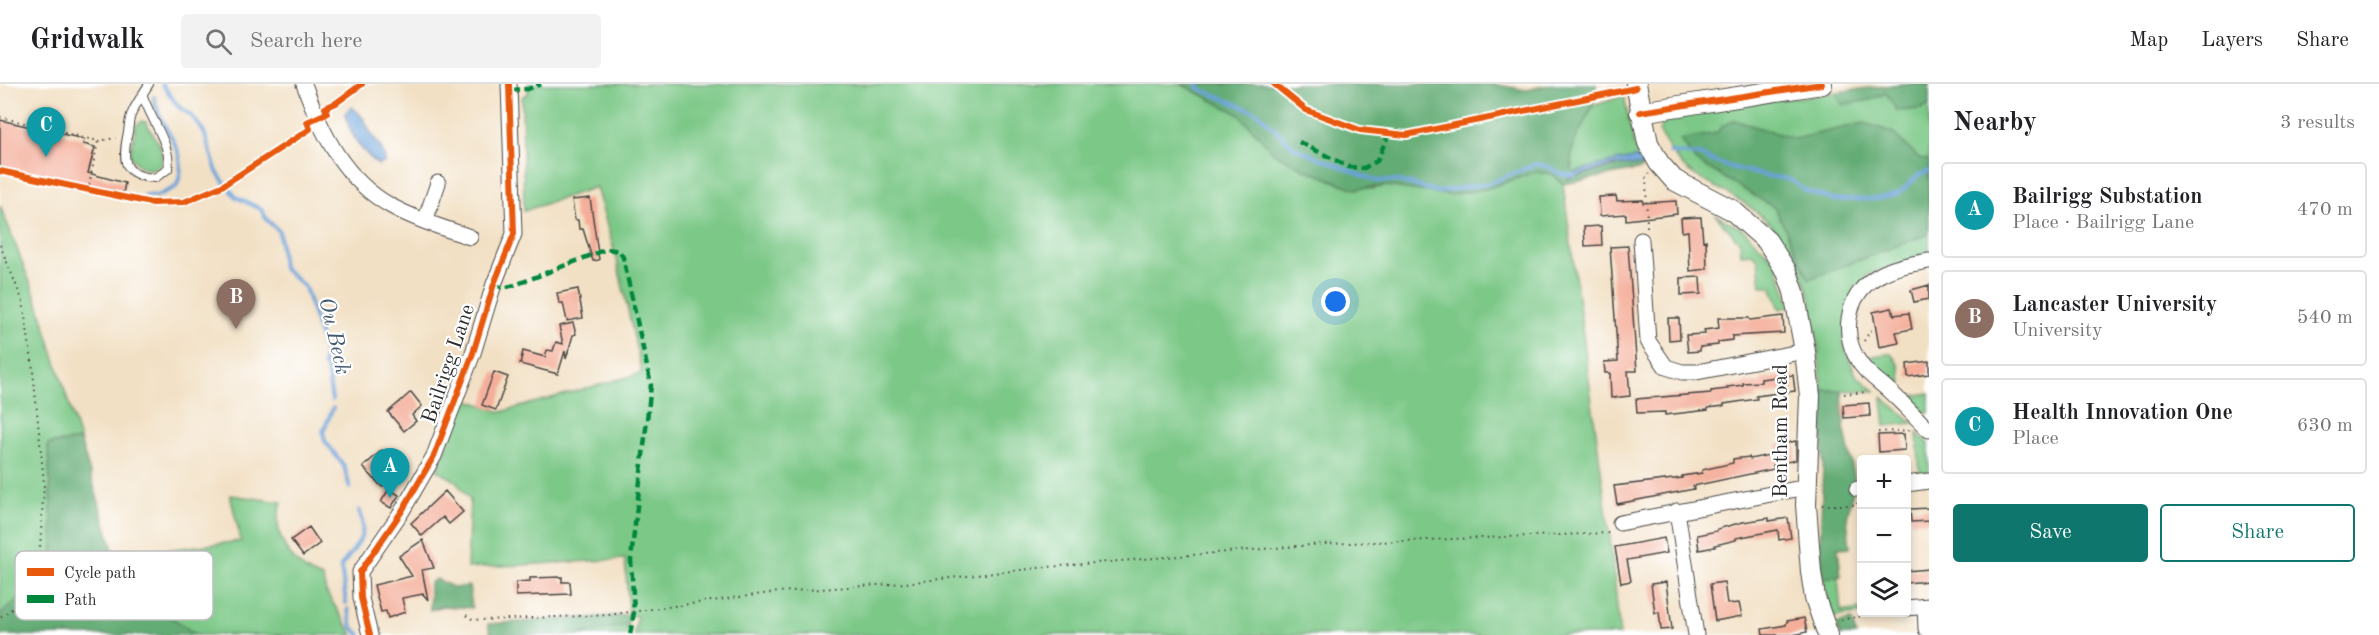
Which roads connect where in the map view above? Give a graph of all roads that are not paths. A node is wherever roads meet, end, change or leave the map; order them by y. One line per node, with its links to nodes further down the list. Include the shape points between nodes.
1 (149, 84): 6 (lane)
2 (304, 84): 9 (street, via 328,142 347,169 390,206)
3 (510, 84): 24 (street, Bailrigg Lane, via 514,234 434,456 360,572)
4 (1635, 84): 7 (street, Bentham Road)
5 (1822, 84): 7 (street)
6 (143, 96): 6 (lane, via 170,160 168,169 155,178 134,174 124,160 132,113)
7 (1640, 112): 13 (street, Bentham Road, via 1648,143 1674,180 1732,210 1767,241 1787,272 1794,292)
8 (438, 183): 9 (street)
9 (426, 221): 10 (street)
10 (470, 237)
11 (1641, 240): 13 (street, via 1651,270 1648,341 1666,367 1697,372)
12 (1929, 261): 14 (street, via 1894,269 1866,284 1849,313 1848,334 1862,366)
13 (1805, 351): 17 (street, Bentham Road, via 1809,396)
14 (1926, 427)
15 (1929, 481): 16 (street)
16 (1911, 483)
17 (1806, 496): 18 (street); 22 (street, Bentham Road, via 1815,598)
18 (1677, 511): 19 (street); 25 (street)
19 (1620, 523)
20 (1927, 606): 21 (street); 23 (street)
21 (1911, 608)
22 (1831, 628)
23 (1926, 629)
24 (369, 635)
25 (1696, 635)

